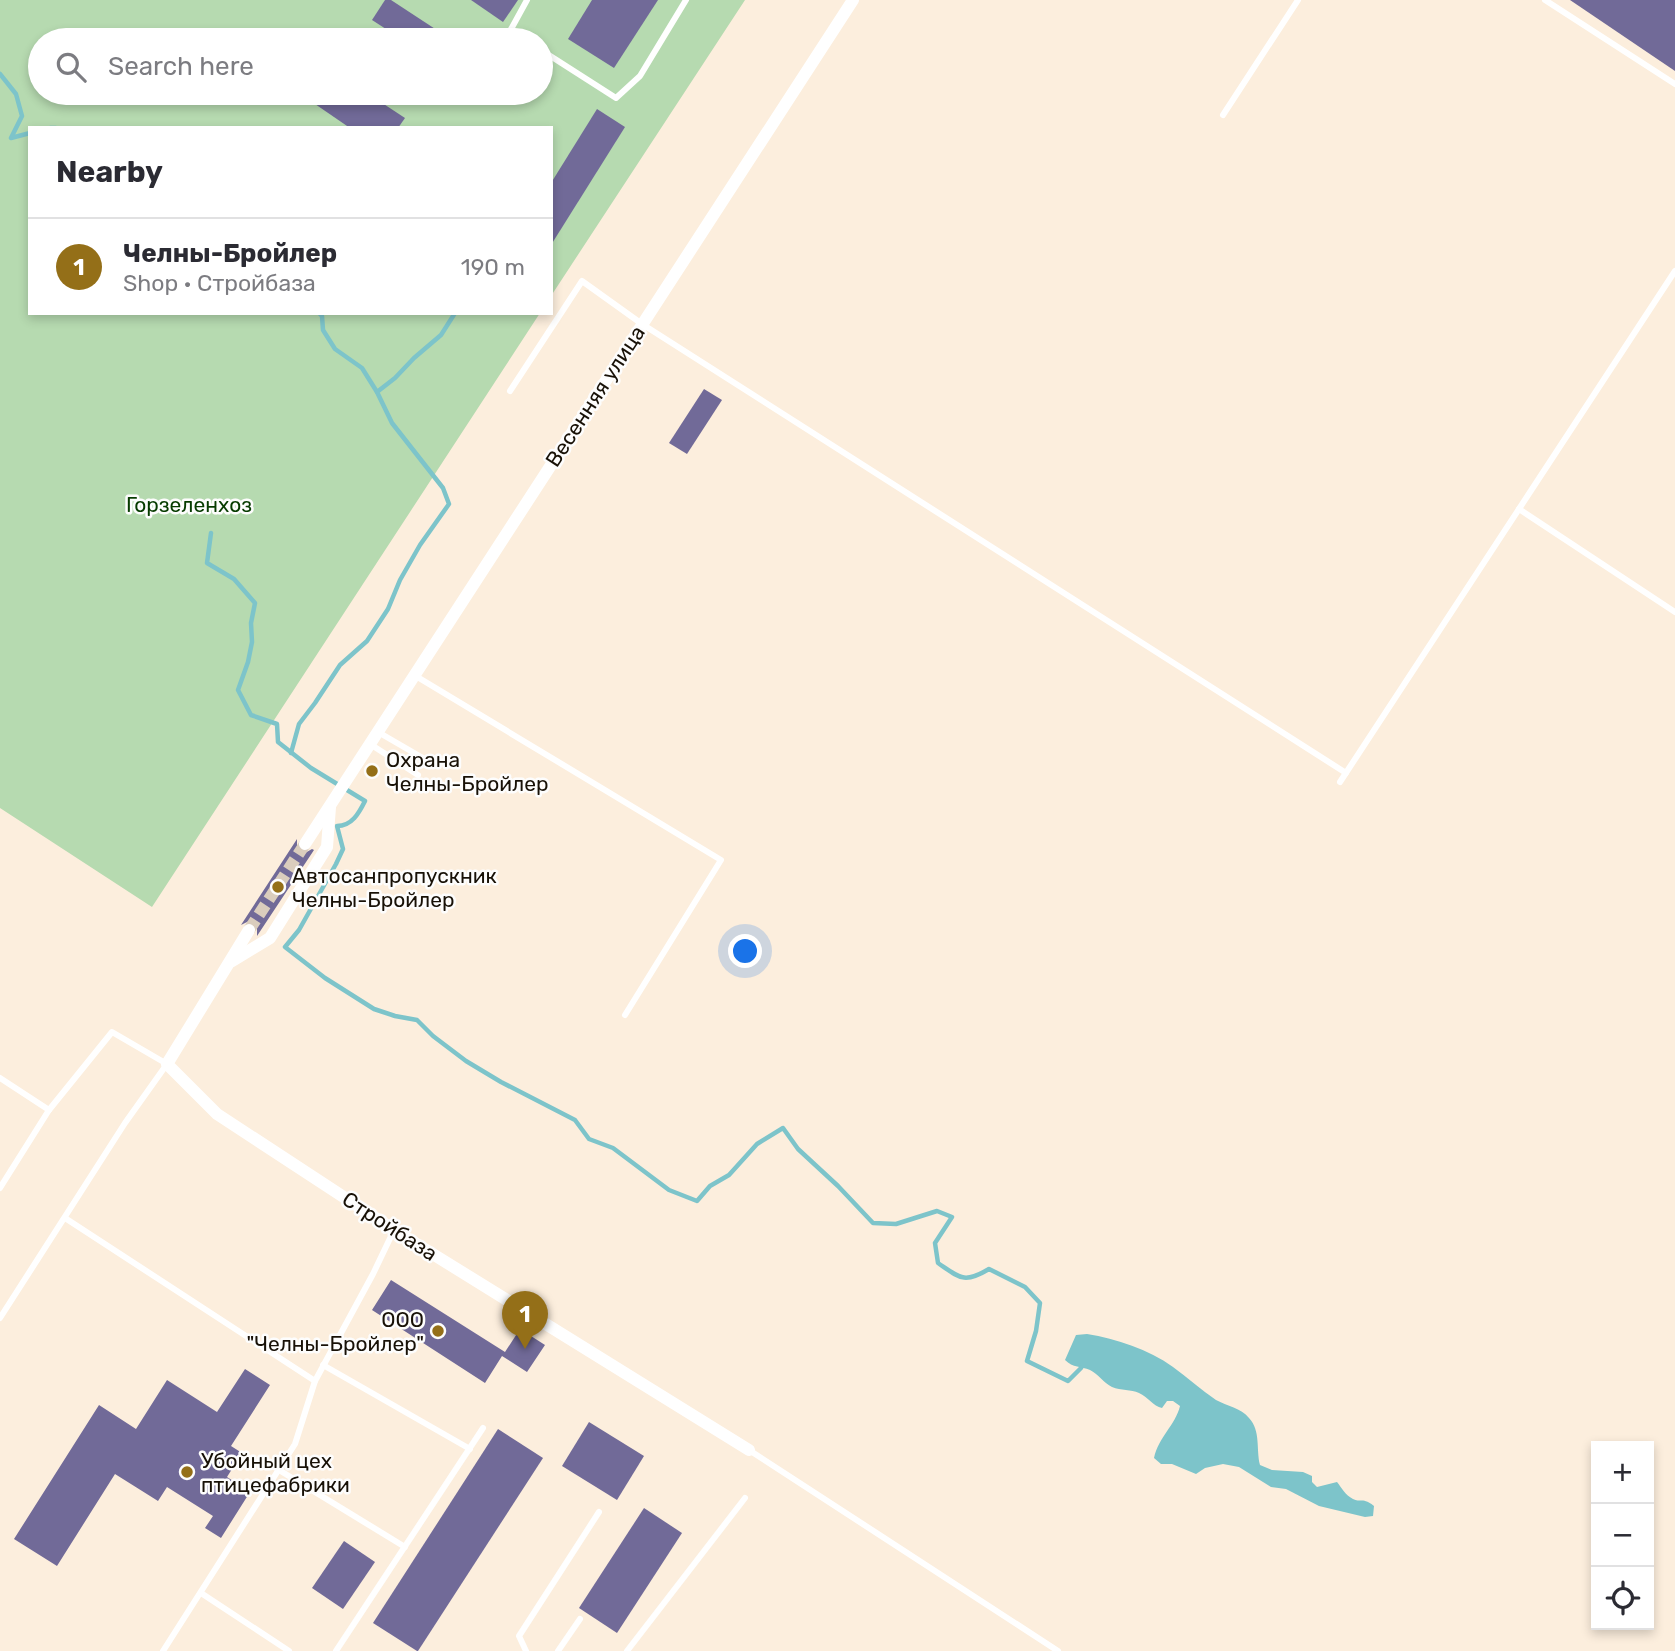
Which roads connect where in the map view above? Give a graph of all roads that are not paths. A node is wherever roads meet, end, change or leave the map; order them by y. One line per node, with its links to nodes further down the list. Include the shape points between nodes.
1 (527, 0): 6 (lane)
2 (686, 0): 7 (lane, via 640,76 616,98)
3 (853, 0): 11 (street, Весенняя улица)
4 (1298, 0): 9 (lane)
5 (1545, 0): 8 (lane)
6 (512, 28)
7 (553, 59)
8 (1675, 84)
9 (1223, 115)
10 (1675, 271): 13 (lane)
11 (642, 324): 12 (lane, via 582,281); 15 (street, Весенняя улица); 19 (lane)
12 (510, 391)
13 (1519, 509): 14 (lane); 19 (lane)
14 (1675, 612)
15 (414, 675): 16 (street, Весенняя улица); 26 (lane, via 721,860)
16 (378, 731): 17 (street, Весенняя улица); 18 (lane)
17 (370, 744): 20 (lane); 22 (street, Весенняя улица)
18 (428, 761)
19 (1346, 773): 21 (lane)
20 (418, 775)
21 (1340, 782)
22 (330, 805): 23 (street, Весенняя улица); 25 (street, via 327,848 270,938)
23 (305, 844)
24 (246, 934): 25 (street)
25 (229, 963): 27 (street)
26 (625, 1015)
27 (167, 1064): 29 (lane, via 112,1032); 31 (lane); 32 (street, Стройбаза, via 218,1114)
28 (0, 1078): 29 (lane)
29 (49, 1110): 30 (lane)
30 (0, 1188)
31 (65, 1218): 33 (lane); 35 (lane)
32 (394, 1230): 34 (lane); 38 (street, Стройбаза)
33 (0, 1318)
34 (323, 1366): 35 (lane); 37 (lane)
35 (314, 1381): 39 (lane, via 295,1444)
36 (483, 1428): 37 (lane)
37 (470, 1449): 42 (lane)
38 (749, 1450): 51 (lane)
39 (279, 1470): 42 (lane); 43 (lane)
40 (746, 1498): 50 (lane)
41 (599, 1512): 48 (lane, via 519,1636)
42 (405, 1547): 47 (lane)
43 (201, 1592): 45 (lane); 46 (lane)
44 (580, 1619): 49 (lane)
45 (163, 1651)
46 (289, 1651)
47 (336, 1651)
48 (526, 1651)
49 (558, 1651)
50 (627, 1651)
51 (1058, 1651)

